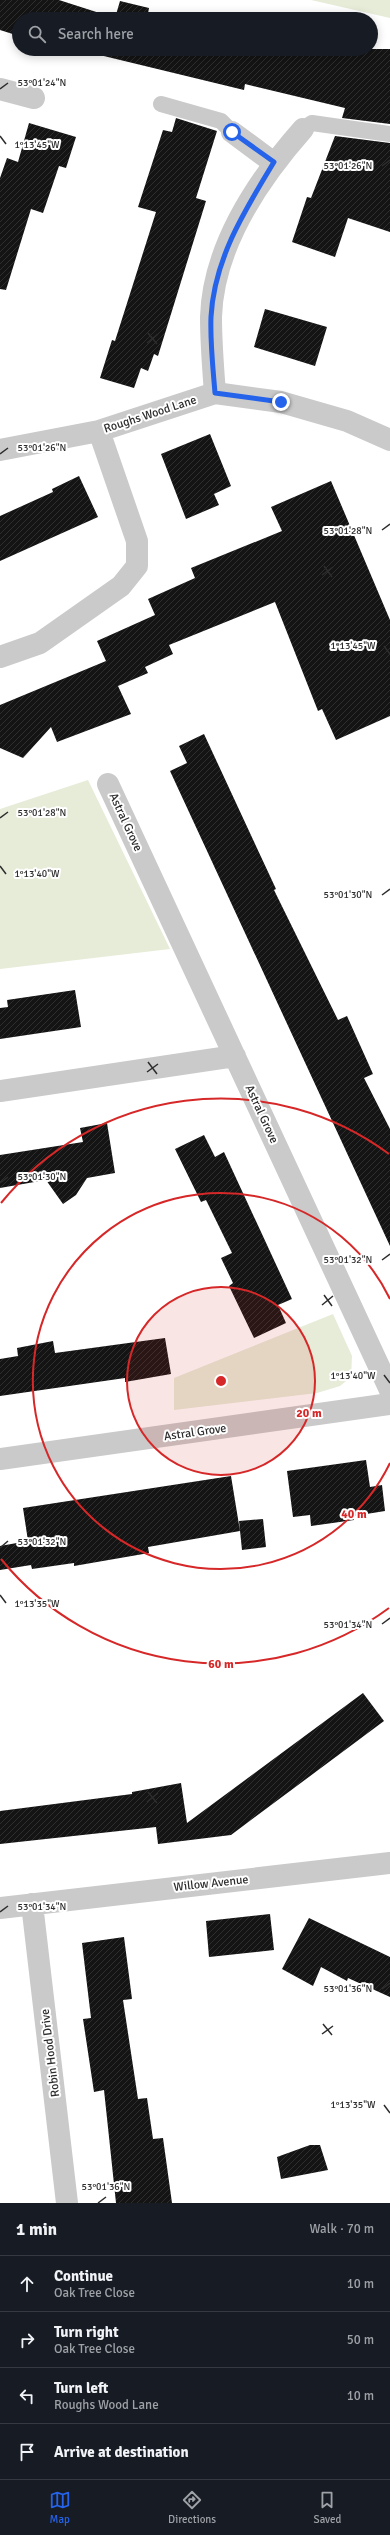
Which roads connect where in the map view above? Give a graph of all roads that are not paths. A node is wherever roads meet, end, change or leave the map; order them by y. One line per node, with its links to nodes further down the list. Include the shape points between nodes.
1 (0, 89): 2 (street)
2 (34, 98)
3 (161, 104): 5 (lane, via 222,121)
4 (304, 129): 6 (lane, via 312,123); 7 (street)
5 (232, 132): 7 (street)
6 (390, 134)
7 (274, 162): 8 (street, via 230,240 217,277 211,316)
8 (215, 393): 9 (street, Roughs Wood Lane); 10 (street, Roughs Wood Lane, via 281,402 347,421)
9 (99, 431): 11 (street, Roughs Wood Lane); 12 (street, via 137,541 137,566 121,586 40,643)
10 (390, 440)
11 (0, 450)
12 (0, 657)
13 (108, 784): 14 (street, Astral Grove)
14 (235, 1056): 15 (street); 16 (street, Astral Grove)
15 (0, 1091)
16 (390, 1390)
17 (390, 1404): 18 (street, Astral Grove)
18 (0, 1459)
19 (390, 1863): 20 (street, Willow Avenue)
20 (32, 1904): 21 (street, Willow Avenue); 22 (street, Robin Hood Drive)
21 (0, 1908)
22 (67, 2203)

